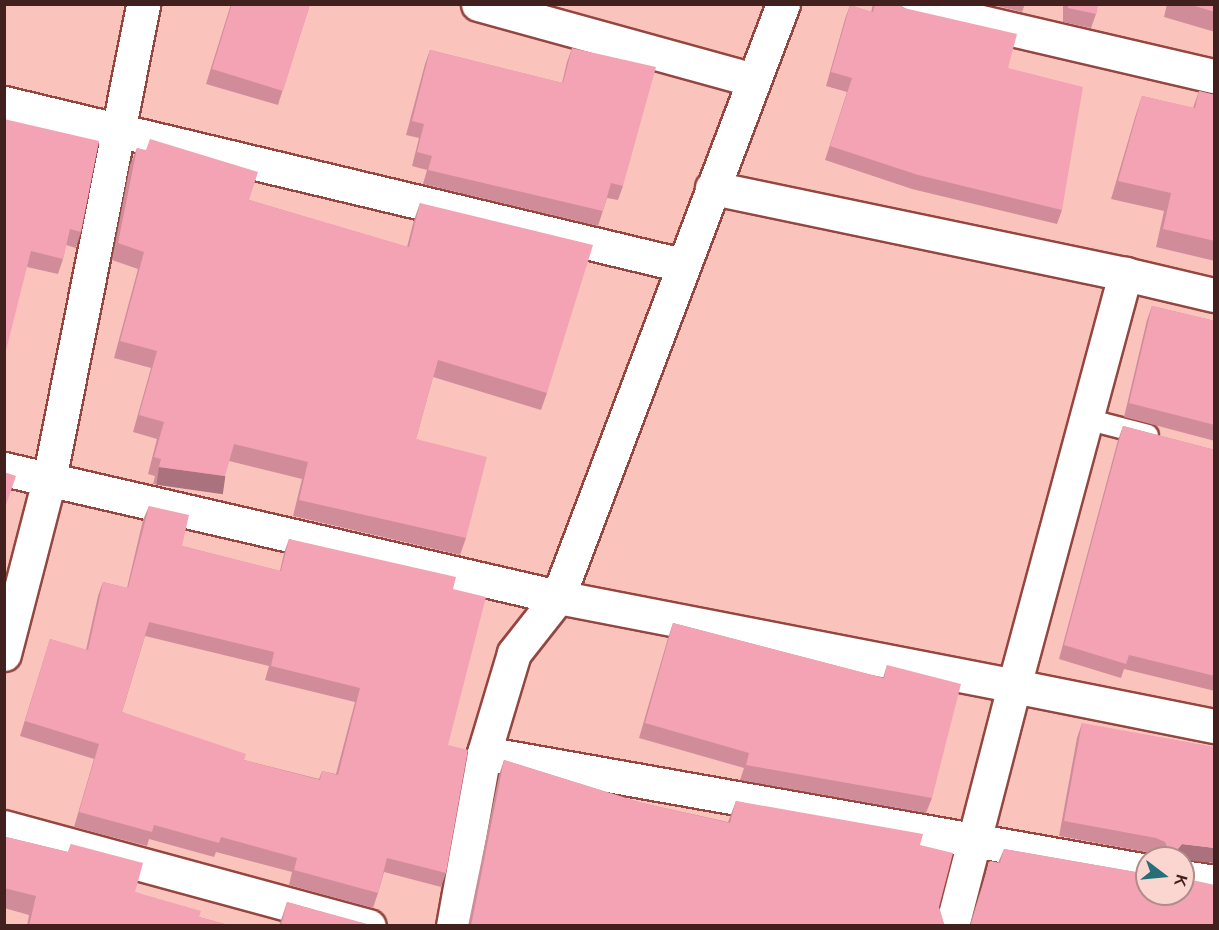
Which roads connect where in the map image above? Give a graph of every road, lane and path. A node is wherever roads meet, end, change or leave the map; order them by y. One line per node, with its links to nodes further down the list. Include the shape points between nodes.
1 (142, 4): 9 (street)
2 (478, 4): 5 (street)
3 (783, 4): 7 (street)
4 (904, 4): 6 (street)
5 (533, 11): 7 (street)
6 (1215, 76)
7 (753, 80): 10 (street)
8 (4, 104): 9 (street)
9 (116, 129): 11 (street); 17 (street)
10 (712, 188): 11 (street); 12 (street)
11 (682, 265): 18 (street)
12 (1125, 274): 13 (street); 14 (street)
13 (1215, 295)
14 (1086, 419): 15 (lane); 20 (street)
15 (1172, 442)
16 (4, 469): 17 (street)
17 (49, 480): 18 (street); 19 (street)
18 (558, 597): 20 (street); 22 (street, via 514,652)
19 (4, 654)
20 (1014, 686): 21 (street); 24 (street)
21 (1215, 726)
22 (484, 753): 24 (street); 29 (street)
23 (4, 827): 28 (street)
24 (969, 843): 25 (street); 30 (street)
25 (1135, 869)
26 (1195, 879): 27 (street)
27 (1215, 882)
28 (369, 926)
29 (453, 926)
30 (951, 926)

